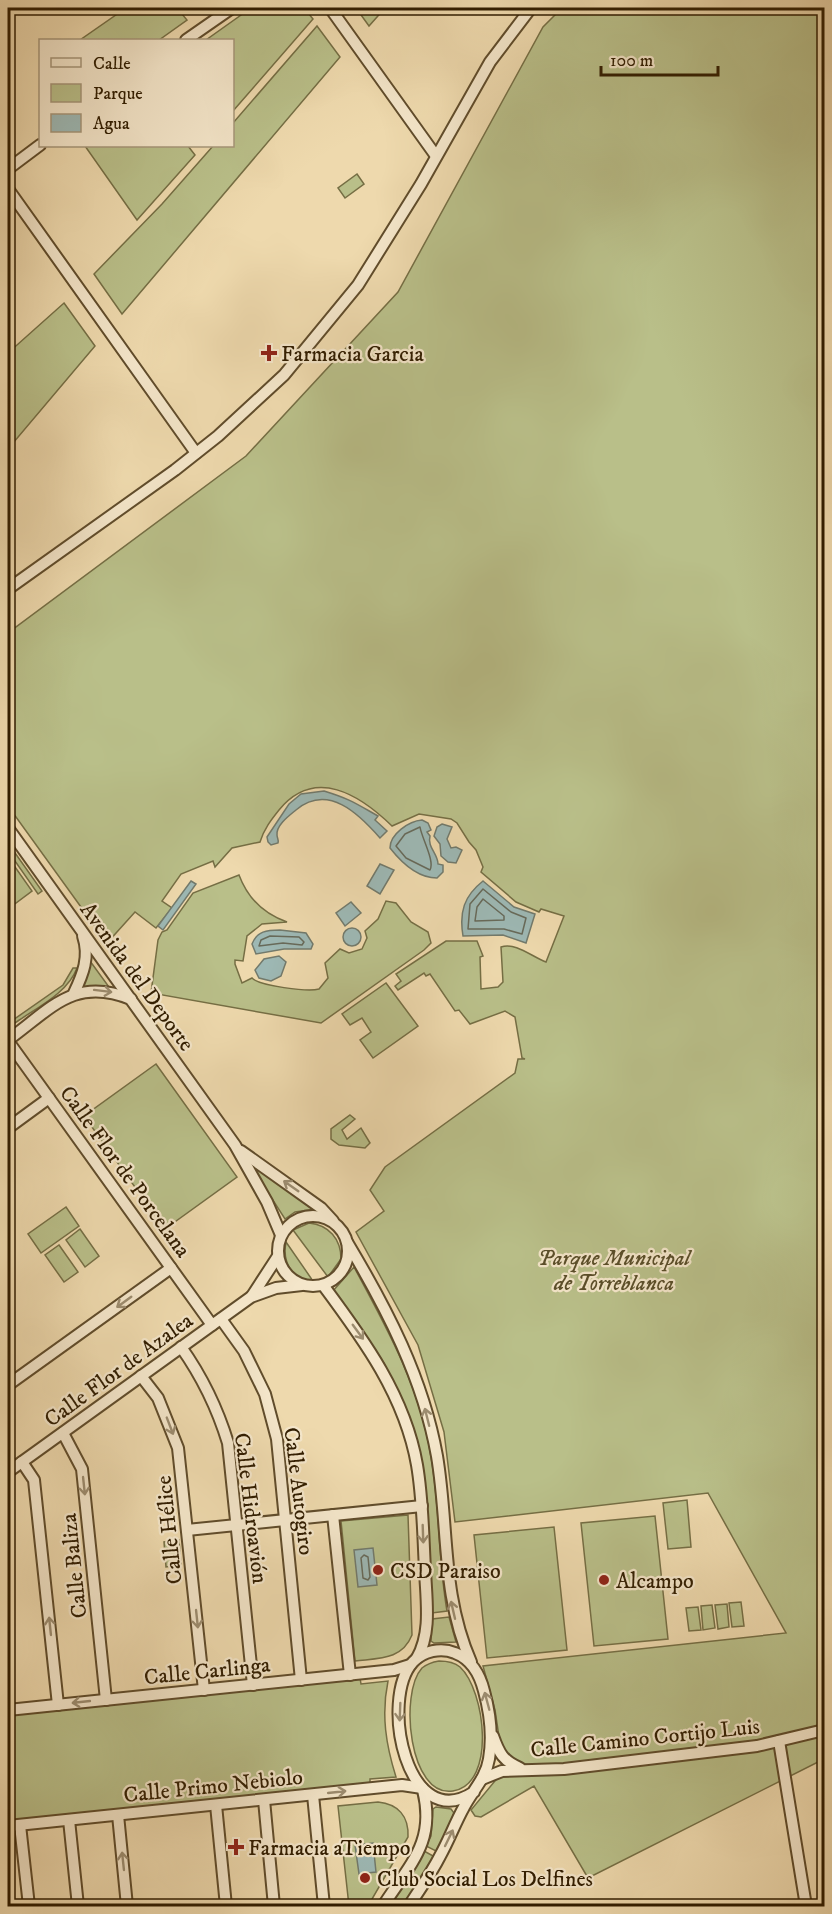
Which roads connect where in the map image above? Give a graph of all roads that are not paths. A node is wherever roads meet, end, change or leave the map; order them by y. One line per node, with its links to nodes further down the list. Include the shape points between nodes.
1 (232, 8): 4 (street)
2 (330, 8): 6 (street)
3 (531, 8): 6 (street, via 490,62)
4 (187, 39)
5 (39, 146): 7 (street)
6 (436, 156): 9 (street, via 358,285 284,375)
7 (8, 169)
8 (8, 189): 9 (street)
9 (196, 453): 10 (street)
10 (8, 589)
11 (8, 828): 12 (street, Avenida del Deporte)
12 (81, 930): 13 (street, via 87,948 84,973); 14 (street, Avenida del Deporte)
13 (74, 993): 14 (street, one-way to 14, via 110,991); 15 (street)
14 (132, 1000): 18 (street, Avenida del Deporte)
15 (8, 1040): 16 (street, Calle Flor de Porcelana)
16 (49, 1098): 17 (street); 23 (street, Calle Flor de Porcelana)
17 (8, 1128)
18 (237, 1147): 19 (street, Avenida del Deporte, one-way to 18, via 321,1208); 20 (street, Avenida del Deporte)
19 (335, 1224): 20 (street, via 324,1218 306,1217 290,1224); 21 (street)
20 (281, 1235): 22 (street)
21 (347, 1242): 25 (street, via 346,1263 333,1281); 40 (street, one-way to 21, via 461,1641 448,1585 443,1503 424,1403 404,1346)
22 (278, 1256): 24 (street, via 285,1274); 26 (street)
23 (171, 1268): 27 (street, Calle Flor de Porcelana); 30 (street, one-way to 30)
24 (302, 1285): 25 (street); 26 (street, via 276,1288)
25 (323, 1285): 34 (street, one-way to 34, via 361,1336 396,1397 417,1464)
26 (251, 1297): 27 (street, Calle Flor de Azalea)
27 (216, 1322): 28 (street, Calle Flor de Azalea); 36 (street, Calle Autogiro, via 244,1351 265,1394 276,1439)
28 (181, 1347): 29 (street, Calle Flor de Azalea); 37 (street, Calle Hidroavión, via 201,1376 228,1443)
29 (141, 1376): 31 (street, Calle Flor de Azalea); 38 (street, Calle Hélice, one-way to 38, via 158,1398 178,1448)
30 (8, 1385)
31 (63, 1433): 32 (street, Calle Flor de Azalea); 45 (street, Calle Baliza, one-way to 45, via 82,1469)
32 (22, 1462): 33 (street, Calle Flor de Azalea); 46 (street, one-way to 32, via 34,1480)
33 (8, 1472)
34 (422, 1506): 35 (street); 39 (street, one-way to 39, via 426,1640)
35 (333, 1515): 36 (street); 41 (street)
36 (285, 1520): 37 (street); 42 (street, Calle Autogiro)
37 (236, 1525): 38 (street); 43 (street, Calle Hidroavión)
38 (187, 1530): 44 (street, Calle Hélice, one-way to 44)
39 (413, 1662): 40 (street, via 428,1653 447,1650); 41 (street, Calle Carlinga, via 394,1670); 53 (street, one-way to 53, via 406,1673 399,1720 408,1765)
40 (472, 1665): 48 (street, one-way to 40, via 483,1688)
41 (350, 1675): 42 (street, Calle Carlinga)
42 (301, 1680): 43 (street, Calle Carlinga)
43 (253, 1685): 44 (street, Calle Carlinga)
44 (204, 1690): 45 (street, Calle Carlinga)
45 (106, 1700): 46 (street, Calle Carlinga, one-way to 46)
46 (57, 1705): 47 (street, Calle Carlinga)
47 (8, 1710)
48 (491, 1730): 51 (street, Calle Camino Cortijo Luis, via 506,1762); 52 (street, via 490,1758)
49 (825, 1730): 50 (street, Calle Camino Cortijo Luis)
50 (779, 1741): 51 (street, Calle Camino Cortijo Luis); 70 (street)
51 (523, 1770): 52 (street, via 502,1771)
52 (482, 1779): 54 (street)
53 (422, 1789): 54 (street, via 430,1796 448,1801); 55 (street, Calle Primo Nebiolo, one-way to 53, via 402,1785); 68 (street, via 428,1811 422,1845)
54 (474, 1792): 69 (street, one-way to 54)
55 (313, 1795): 56 (street, Calle Primo Nebiolo); 67 (street)
56 (264, 1800): 57 (street, Calle Primo Nebiolo); 66 (street)
57 (216, 1805): 58 (street, Calle Primo Nebiolo); 65 (street)
58 (118, 1815): 59 (street, Calle Primo Nebiolo); 64 (street, one-way to 58)
59 (69, 1820): 60 (street, Calle Primo Nebiolo); 63 (street)
60 (20, 1825): 61 (street, Calle Primo Nebiolo); 62 (street)
61 (8, 1826)
62 (29, 1906)
63 (78, 1906)
64 (128, 1906)
65 (226, 1906)
66 (274, 1906)
67 (324, 1906)
68 (383, 1906)
69 (409, 1906)
70 (806, 1906)

